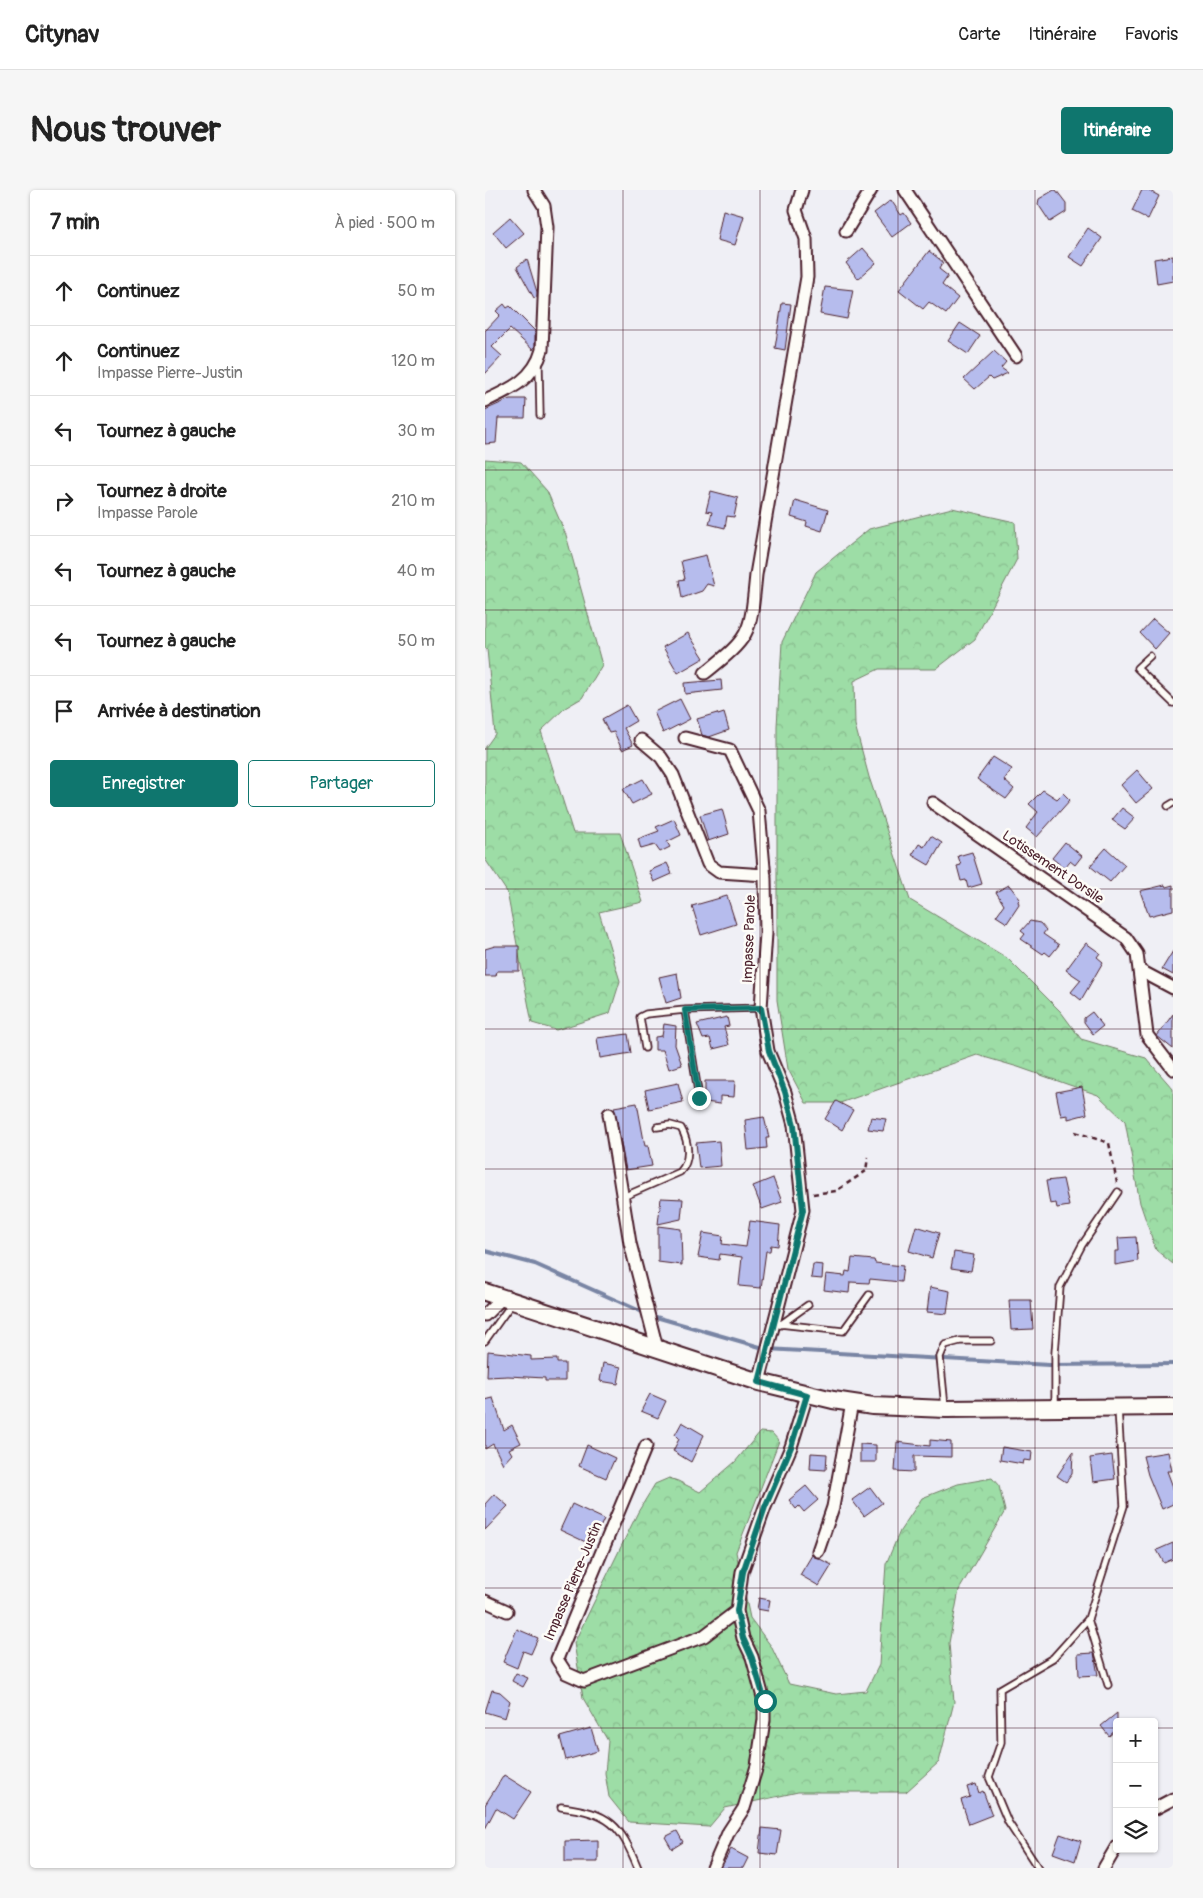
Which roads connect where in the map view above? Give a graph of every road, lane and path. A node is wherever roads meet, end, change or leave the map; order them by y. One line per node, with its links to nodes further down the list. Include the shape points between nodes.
1 (534, 190): 7 (street, via 543,206 547,227)
2 (803, 190): 11 (street, via 796,210 806,239 807,277 756,575 751,622 737,648)
3 (871, 190): 5 (street)
4 (905, 190): 6 (street)
5 (846, 231)
6 (1016, 356)
7 (539, 362): 8 (street, via 529,376 512,389); 9 (lane)
8 (485, 401)
9 (540, 414)
10 (1150, 656): 12 (lane, via 1137,668)
11 (705, 673)
12 (1173, 703)
13 (685, 738): 16 (street, Impasse Parole, via 730,750 759,811)
14 (641, 740): 16 (street, via 661,757 673,775 708,864 719,872)
15 (933, 803): 17 (street, Lotissement Dorsile, via 1126,938 1137,954)
16 (765, 874): 19 (street, Impasse Parole, via 766,933)
17 (1139, 970): 18 (street); 22 (street, Lotissement Dorsile, via 1147,1036)
18 (1173, 988)
19 (761, 1008): 20 (lane); 29 (street, Impasse Parole, via 769,1051 794,1125)
20 (685, 1010): 21 (lane, via 640,1017); 23 (lane)
21 (645, 1048)
22 (1173, 1069)
23 (699, 1098)
24 (609, 1114): 30 (street)
25 (657, 1127): 30 (lane, via 670,1125 681,1128 688,1151 686,1166)
26 (1075, 1132): 28 (path, via 1109,1143)
27 (868, 1157): 29 (path, via 866,1171 836,1191)
28 (1118, 1192): 45 (lane, via 1082,1245 1060,1287)
29 (802, 1196): 36 (street, Impasse Parole, via 803,1210)
30 (623, 1197): 39 (street)
31 (485, 1292): 33 (main road)
32 (869, 1295): 36 (lane, via 843,1331)
33 (508, 1300): 35 (street); 37 (lane); 39 (main road)
34 (808, 1305): 36 (lane)
35 (485, 1315)
36 (776, 1327): 40 (street, Impasse Parole)
37 (485, 1341)
38 (991, 1341): 46 (lane, via 961,1341 945,1345 940,1357)
39 (657, 1348): 40 (main road)
40 (759, 1382): 41 (main road)
41 (807, 1395): 42 (main road); 51 (street, via 791,1447 765,1507 743,1572)
42 (852, 1403): 46 (main road); 48 (street, via 833,1507)
43 (1118, 1407): 44 (main road); 45 (main road); 52 (lane, via 1124,1506)
44 (1173, 1407)
45 (1055, 1408): 46 (main road)
46 (946, 1409)
47 (646, 1446): 51 (street, Impasse Pierre-Justin, via 557,1659 566,1673 584,1681 704,1636)
48 (818, 1551)
49 (485, 1601): 50 (street)
50 (507, 1611)
51 (737, 1611): 58 (street, via 765,1701 764,1720 757,1766 744,1808 729,1830)
52 (1088, 1619): 53 (lane); 60 (lane, via 1053,1658 1000,1689 1001,1742 989,1777 1008,1822)
53 (1108, 1685)
54 (1173, 1799): 56 (street)
55 (561, 1806): 59 (lane, via 600,1814 621,1831)
56 (1156, 1808)
57 (1113, 1853): 61 (street)
58 (712, 1866)
59 (638, 1868)
60 (1038, 1868)
61 (1104, 1868)

